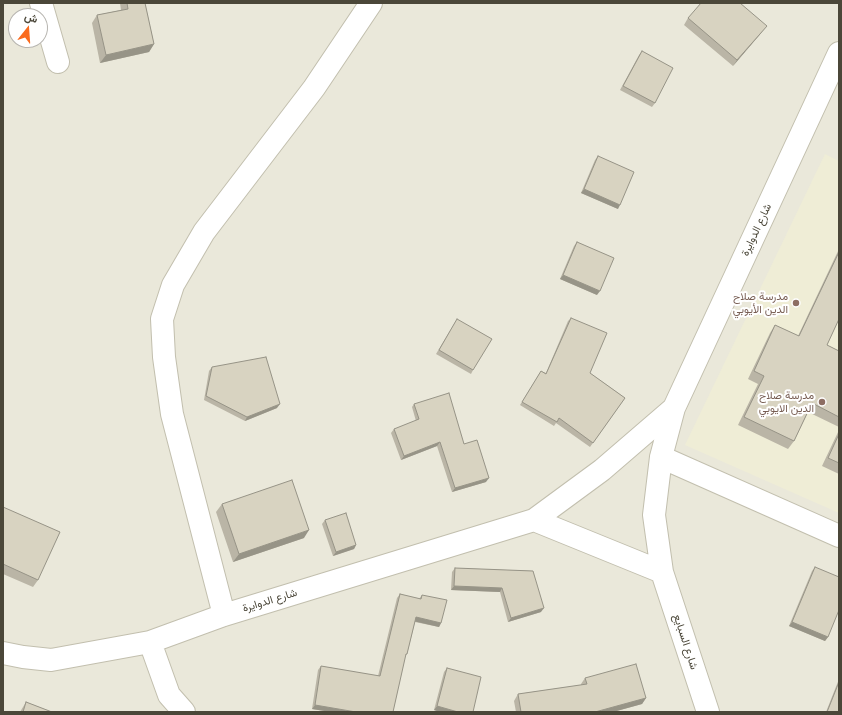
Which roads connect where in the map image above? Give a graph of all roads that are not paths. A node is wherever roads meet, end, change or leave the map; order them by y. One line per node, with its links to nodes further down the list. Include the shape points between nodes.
1 (41, 3): 4 (street)
2 (371, 3): 10 (street, via 314,88 204,232 173,285 162,318 164,357 172,414)
3 (839, 53): 5 (street, شارع الدوايرة)
4 (58, 62)
5 (674, 408): 6 (street, شارع السبايع); 7 (street, شارع الدوايرة, via 602,470)
6 (661, 458): 8 (street); 9 (street, شارع السبايع, via 654,515)
7 (534, 520): 9 (street); 10 (street, شارع الدوايرة)
8 (839, 536)
9 (662, 572): 14 (street, شارع السبايع)
10 (224, 615): 11 (street, شارع الدوايرة)
11 (150, 642): 12 (street, شارع الدوايرة, via 51,660); 13 (street, via 169,695)
12 (3, 653)
13 (184, 712)
14 (708, 712)

